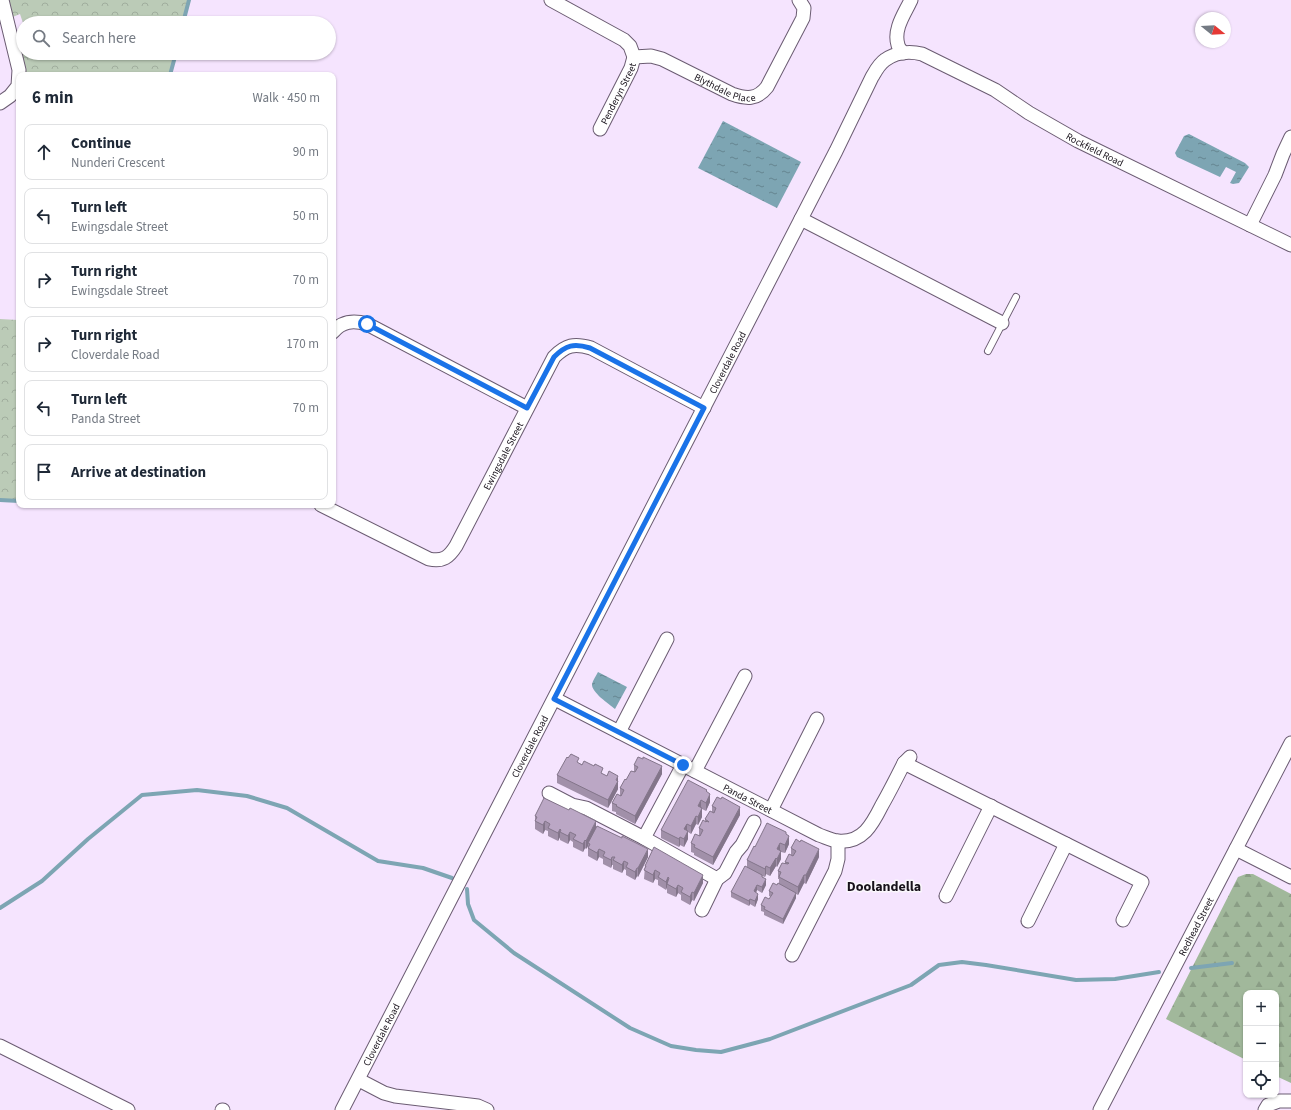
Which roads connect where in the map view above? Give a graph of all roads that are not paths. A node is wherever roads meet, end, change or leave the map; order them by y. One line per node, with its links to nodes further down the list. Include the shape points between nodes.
1 (2, 0): 7 (street)
2 (551, 0): 6 (street, via 624,40 630,46)
3 (799, 0): 6 (street, Blythdale Place, via 804,8 803,18 767,87 754,97 742,98 732,94 662,59 651,56)
4 (911, 0): 5 (street, via 897,32 898,45)
5 (903, 53): 14 (street, Cloverdale Road, via 885,60 878,67); 15 (street, Rockfield Road, via 913,52 928,57 996,90 1029,113 1078,140)
6 (634, 57): 12 (street, Penderyn Street)
7 (16, 58)
8 (17, 60): 9 (street)
9 (19, 72)
10 (16, 88): 11 (street)
11 (0, 103)
12 (600, 129)
13 (1291, 137): 15 (street)
14 (801, 219): 18 (street); 22 (street, Cloverdale Road)
15 (1250, 225): 16 (street, Rockfield Road)
16 (1291, 245)
17 (1016, 297): 18 (lane)
18 (1002, 323): 20 (lane)
19 (336, 329): 21 (street, via 348,321 367,324)
20 (988, 351)
21 (527, 408): 22 (street, Ewingsdale Street, via 554,357 567,346 581,345); 23 (street, Ewingsdale Street, via 456,546 446,558 429,560)
22 (704, 408): 26 (street, Cloverdale Road)
23 (327, 508)
24 (666, 640): 28 (street)
25 (745, 676): 31 (street)
26 (554, 699): 28 (street, Panda Street); 48 (street, Cloverdale Road)
27 (817, 719): 34 (street)
28 (619, 732): 30 (street, Panda Street)
29 (1291, 743): 39 (street, Redhead Street)
30 (683, 765): 31 (street, Panda Street); 36 (street)
31 (695, 771): 34 (street, Panda Street)
32 (549, 793): 36 (street, via 572,805 586,808)
33 (991, 806): 37 (street, Panda Street, via 907,760 866,832 858,838); 38 (street); 42 (street)
34 (771, 810): 37 (street, Panda Street, via 820,835)
35 (754, 822): 41 (street, via 725,873)
36 (644, 838): 41 (street)
37 (838, 841): 46 (street, via 835,871)
38 (1066, 844): 44 (street, via 1142,882); 45 (street)
39 (1236, 849): 40 (street); 53 (street, Redhead Street)
40 (1291, 877)
41 (717, 879): 43 (street)
42 (946, 896)
43 (702, 910)
44 (1123, 920)
45 (1028, 921)
46 (792, 955)
47 (0, 1046): 50 (street)
48 (359, 1080): 51 (street, Cloverdale Road); 52 (street, via 395,1096 478,1106)
49 (1291, 1101): 54 (street, via 1279,1101 1268,1105)
50 (128, 1110)
51 (342, 1110)
52 (487, 1110)
53 (1100, 1110)
54 (1265, 1110)

